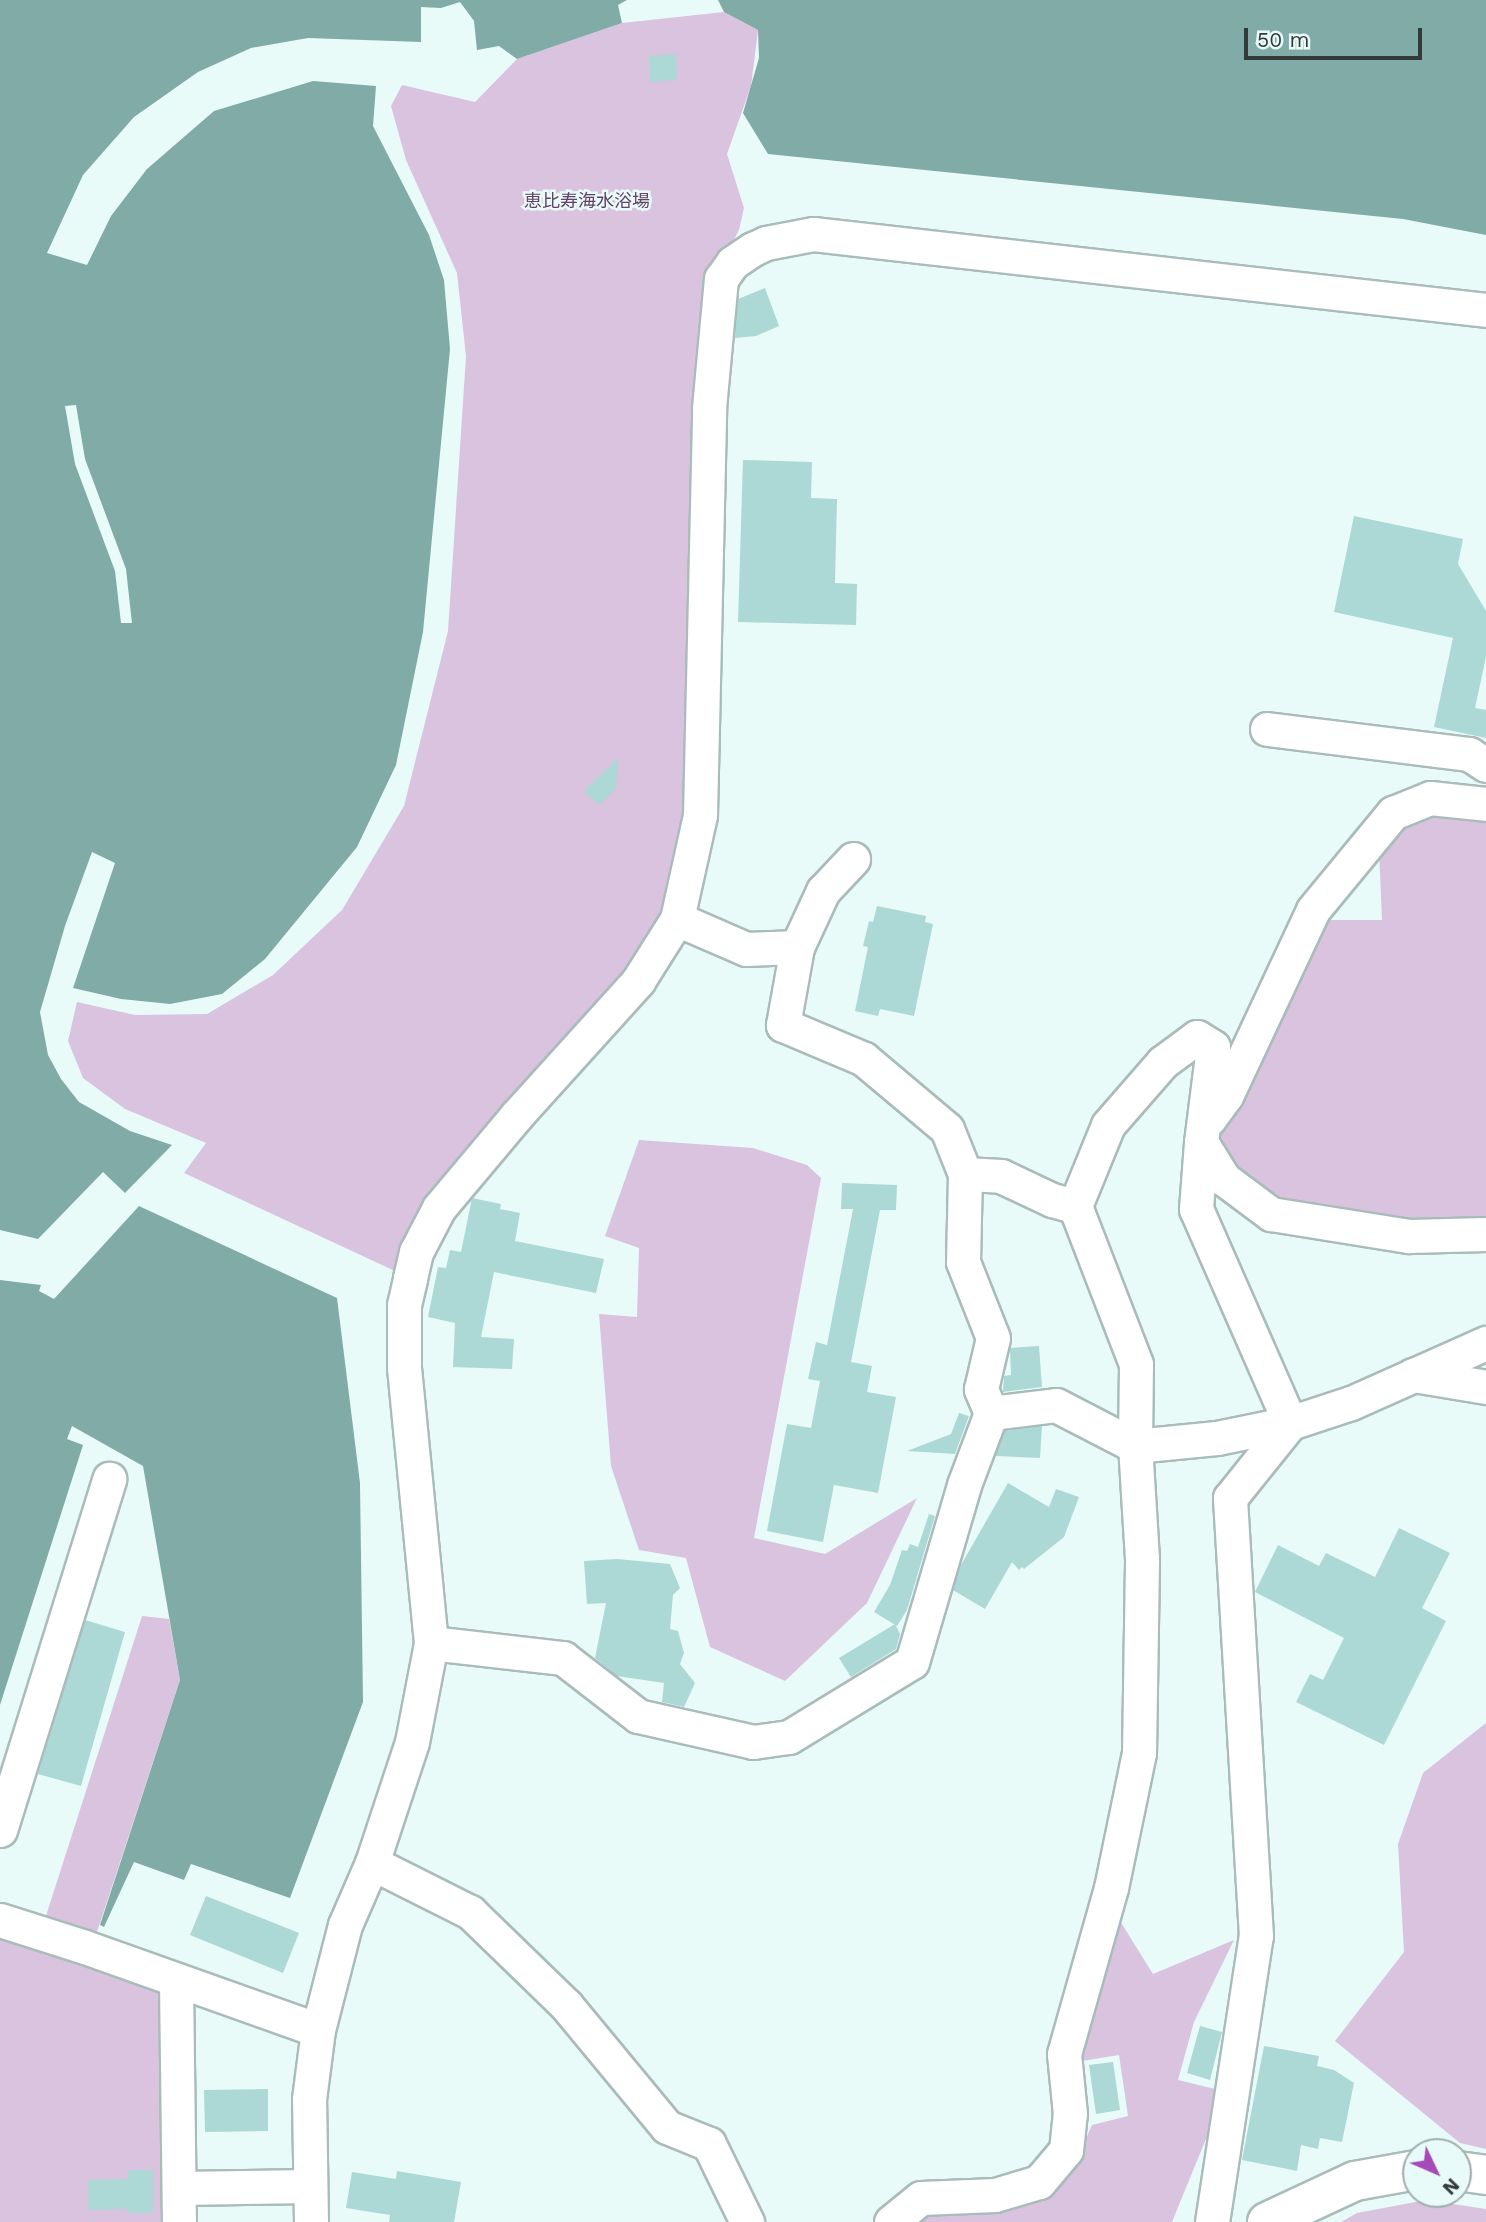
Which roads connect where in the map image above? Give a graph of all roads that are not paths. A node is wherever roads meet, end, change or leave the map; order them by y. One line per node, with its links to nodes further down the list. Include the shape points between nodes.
1 (1486, 311): 6 (street, via 813,234 766,243 732,262 721,279 709,408 700,815)
2 (1267, 729): 3 (street, via 1469,754)
3 (1486, 765)
4 (1486, 804): 8 (street, via 1430,798 1394,813 1313,910 1226,1096)
5 (853, 859): 7 (street, via 823,891)
6 (677, 919): 7 (street, via 746,949); 19 (street, via 638,981 439,1208 416,1252 404,1305 404,1367)
7 (797, 947): 9 (street, via 783,1024 864,1059 947,1129)
8 (1202, 1134): 10 (street, via 1213,1047 1197,1037 1163,1062 1108,1125); 11 (street, via 1224,1179 1271,1214 1409,1236); 16 (street, via 1196,1209)
9 (965, 1174): 10 (street, via 1001,1175); 15 (street, via 963,1262 993,1338 981,1389)
10 (1075, 1206): 17 (street, via 1136,1364)
11 (1486, 1234)
12 (1486, 1343): 13 (street)
13 (1413, 1376): 14 (street); 16 (street)
14 (1486, 1387)
15 (991, 1413): 17 (street, via 1056,1405); 19 (street, via 964,1485 912,1662 789,1737 753,1742 638,1716 564,1658)
16 (1290, 1423): 17 (street, via 1217,1438); 32 (street, via 1230,1498 1256,1936)
17 (1135, 1446): 31 (street, via 1142,1559 1139,1753 1111,1888 1064,2054 1070,2114 1066,2150 1039,2182 995,2195 921,2198)
18 (109, 1479): 20 (street)
19 (431, 1643): 21 (street, via 412,1742)
20 (0, 1830)
21 (372, 1863): 24 (street, via 345,1925); 30 (street, via 470,1912 566,2005 667,2127 709,2144)
22 (0, 1920): 23 (street)
23 (176, 1980): 24 (street); 27 (street)
24 (318, 2030): 26 (street, via 309,2099)
25 (1402, 2173): 33 (main road, via 1355,2181)
26 (310, 2186): 27 (street); 29 (street)
27 (179, 2188): 28 (street)
28 (179, 2222)
29 (311, 2222)
30 (747, 2222)
31 (891, 2222)
32 (1212, 2222)
33 (1267, 2222)

